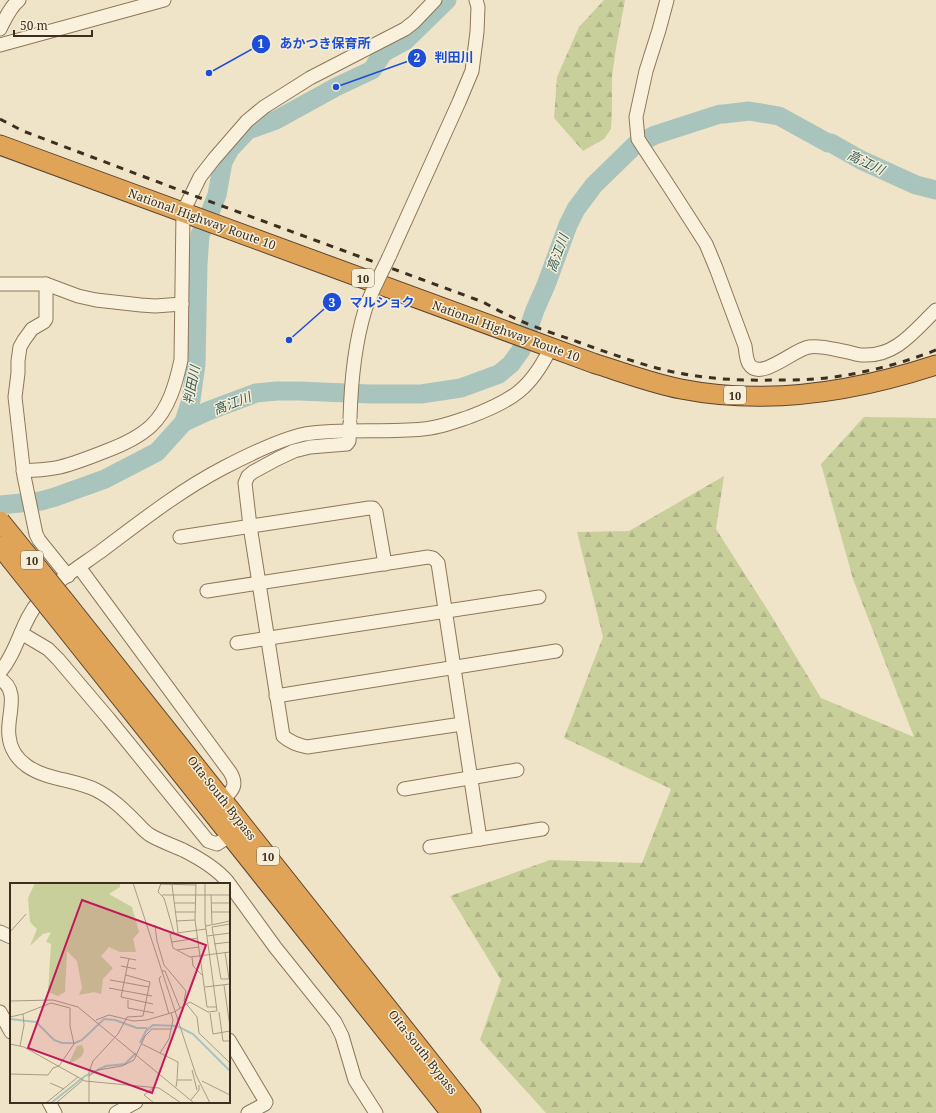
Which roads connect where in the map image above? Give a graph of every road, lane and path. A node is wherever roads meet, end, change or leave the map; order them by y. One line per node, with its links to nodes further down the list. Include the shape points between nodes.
1 (19, 0): 6 (street, via 14,3)
2 (164, 0): 7 (street)
3 (435, 0): 9 (street, via 405,29 310,78 247,121 200,178)
4 (667, 0): 13 (street, via 646,71 636,117 638,139 711,254 745,346 749,365 755,369 764,369 809,347 863,355 885,352 904,341)
5 (477, 3): 16 (street, bridge, via 477,32 472,71 366,309 358,334 352,374)
6 (0, 29)
7 (0, 45)
8 (0, 145): 9 (highway, National Highway Route 10 / 10)
9 (186, 213): 12 (street); 14 (highway, National Highway Route 10 / 10)
10 (0, 284): 11 (street)
11 (46, 284): 12 (street, via 96,300 155,306); 17 (street, via 46,319 32,329 24,340 18,361 16,398)
12 (182, 304): 17 (street, via 181,360 177,379 162,413 151,425 120,446 79,461)
13 (936, 310)
14 (545, 345): 15 (highway, National Highway Route 10 / 10, via 662,384 698,392 754,396 797,395 853,388); 16 (street, via 545,361 522,390 493,408 429,429 404,430)
15 (936, 366)
16 (350, 425): 19 (street, via 347,444 302,449 277,459 246,479); 23 (street, via 299,435 269,446 224,468 173,498)
17 (23, 474): 24 (street, via 36,534)
18 (0, 521): 28 (highway, Oita-South Bypass / 10, bridge)
19 (250, 526): 20 (street); 22 (street, via 373,508 376,512); 25 (street)
20 (180, 537)
21 (0, 546): 28 (highway, Oita-South Bypass / 10, bridge)
22 (385, 564): 25 (street); 29 (street, via 433,558 438,563)
23 (79, 567): 24 (street); 42 (street, via 234,778 231,792)
24 (68, 576): 30 (street, via 39,601)
25 (259, 583): 26 (street); 31 (street)
26 (207, 591)
27 (539, 597): 29 (street)
28 (57, 605): 42 (highway, Oita-South Bypass / 10); 44 (highway, Oita-South Bypass / 10)
29 (445, 612): 31 (street); 34 (street)
30 (21, 633): 35 (street, via 11,656); 44 (street, via 48,649 58,659 208,841 217,844)
31 (268, 638): 32 (street); 37 (street)
32 (237, 643)
33 (556, 651): 34 (street)
34 (454, 668): 37 (street); 38 (street)
35 (0, 672)
36 (0, 679): 47 (street, via 11,694 8,734 12,748 21,761 34,770 103,794 148,834 184,850 211,866)
37 (276, 696): 38 (street, via 283,736 299,746 307,747)
38 (462, 724): 40 (street)
39 (517, 770): 40 (street)
40 (471, 778): 41 (street); 45 (street)
41 (404, 789)
42 (223, 800): 61 (highway, Oita-South Bypass / 10)
43 (542, 829): 45 (street)
44 (231, 835): 60 (highway, Oita-South Bypass / 10)
45 (480, 839): 46 (street)
46 (430, 847)
47 (228, 883)
48 (230, 885): 59 (street, via 275,948 339,1029 355,1080)
49 (0, 932): 50 (street)
50 (10, 937)
51 (0, 1012): 52 (street)
52 (8, 1031)
53 (231, 1047): 58 (street, via 266,1102)
54 (50, 1103): 56 (street)
55 (134, 1103): 57 (street)
56 (55, 1113)
57 (116, 1113)
58 (248, 1113)
59 (376, 1113)
60 (451, 1113)
61 (471, 1113)

